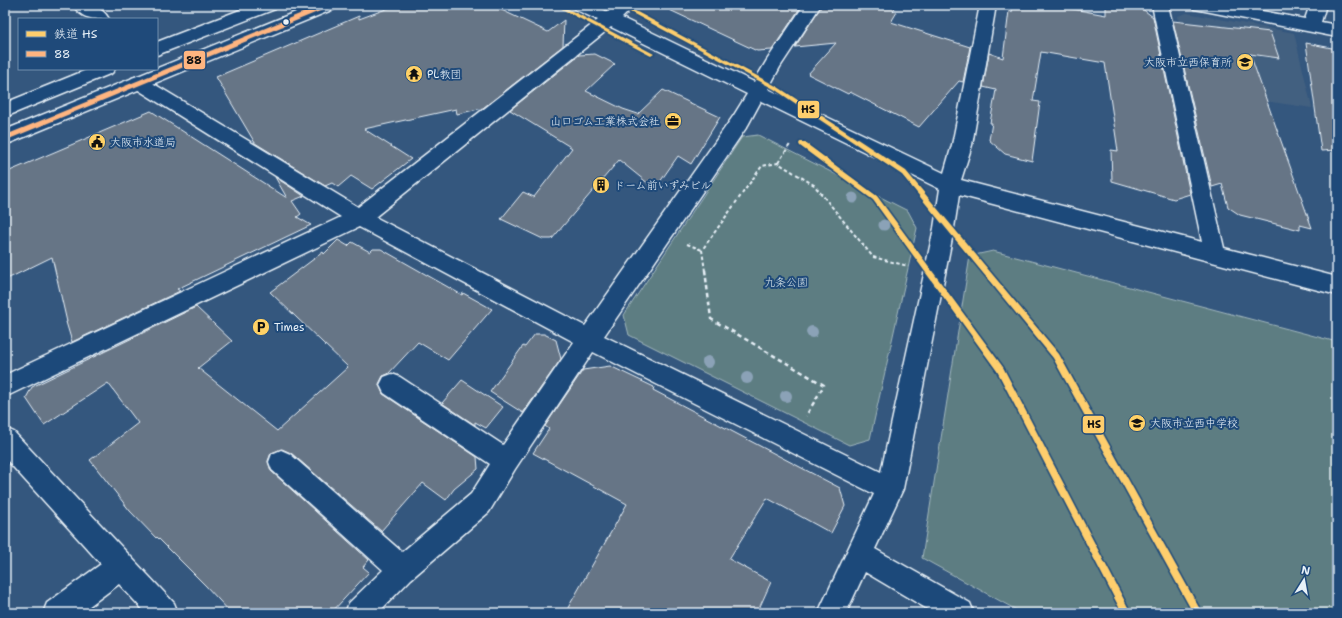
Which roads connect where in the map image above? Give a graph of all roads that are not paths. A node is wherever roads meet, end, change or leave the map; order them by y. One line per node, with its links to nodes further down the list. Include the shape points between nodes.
1 (81, 5): 11 (main road)
2 (270, 5): 15 (main road)
3 (328, 5): 17 (main road)
4 (580, 5): 12 (main road)
5 (627, 5): 12 (main road)
6 (813, 5): 18 (main road)
7 (988, 5): 21 (main road, via 962,145)
8 (1160, 5): 23 (main road)
9 (1200, 5): 13 (main road)
10 (1318, 5): 13 (main road)
11 (100, 18)
12 (610, 20): 18 (main road); 22 (main road)
13 (1311, 26): 14 (main road)
14 (1337, 31)
15 (158, 49)
16 (104, 70): 19 (main road)
17 (138, 82): 20 (main road); 22 (main road)
18 (757, 92): 21 (main road); 25 (main road, via 741,120)
19 (5, 110)
20 (5, 138)
21 (950, 185): 23 (main road); 31 (main road, via 944,228)
22 (359, 218): 25 (main road); 27 (main road)
23 (1215, 254): 24 (main road)
24 (1337, 286)
25 (589, 339): 29 (main road); 31 (main road)
26 (392, 385): 29 (main road)
27 (5, 386)
28 (5, 440): 33 (main road)
29 (506, 461): 34 (main road, via 480,502)
30 (281, 462): 34 (main road)
31 (890, 489): 32 (main road)
32 (860, 555): 38 (main road); 39 (main road)
33 (121, 566): 35 (main road); 36 (main road)
34 (402, 570): 37 (main road)
35 (57, 613)
36 (164, 613)
37 (359, 613)
38 (832, 613)
39 (960, 613)

